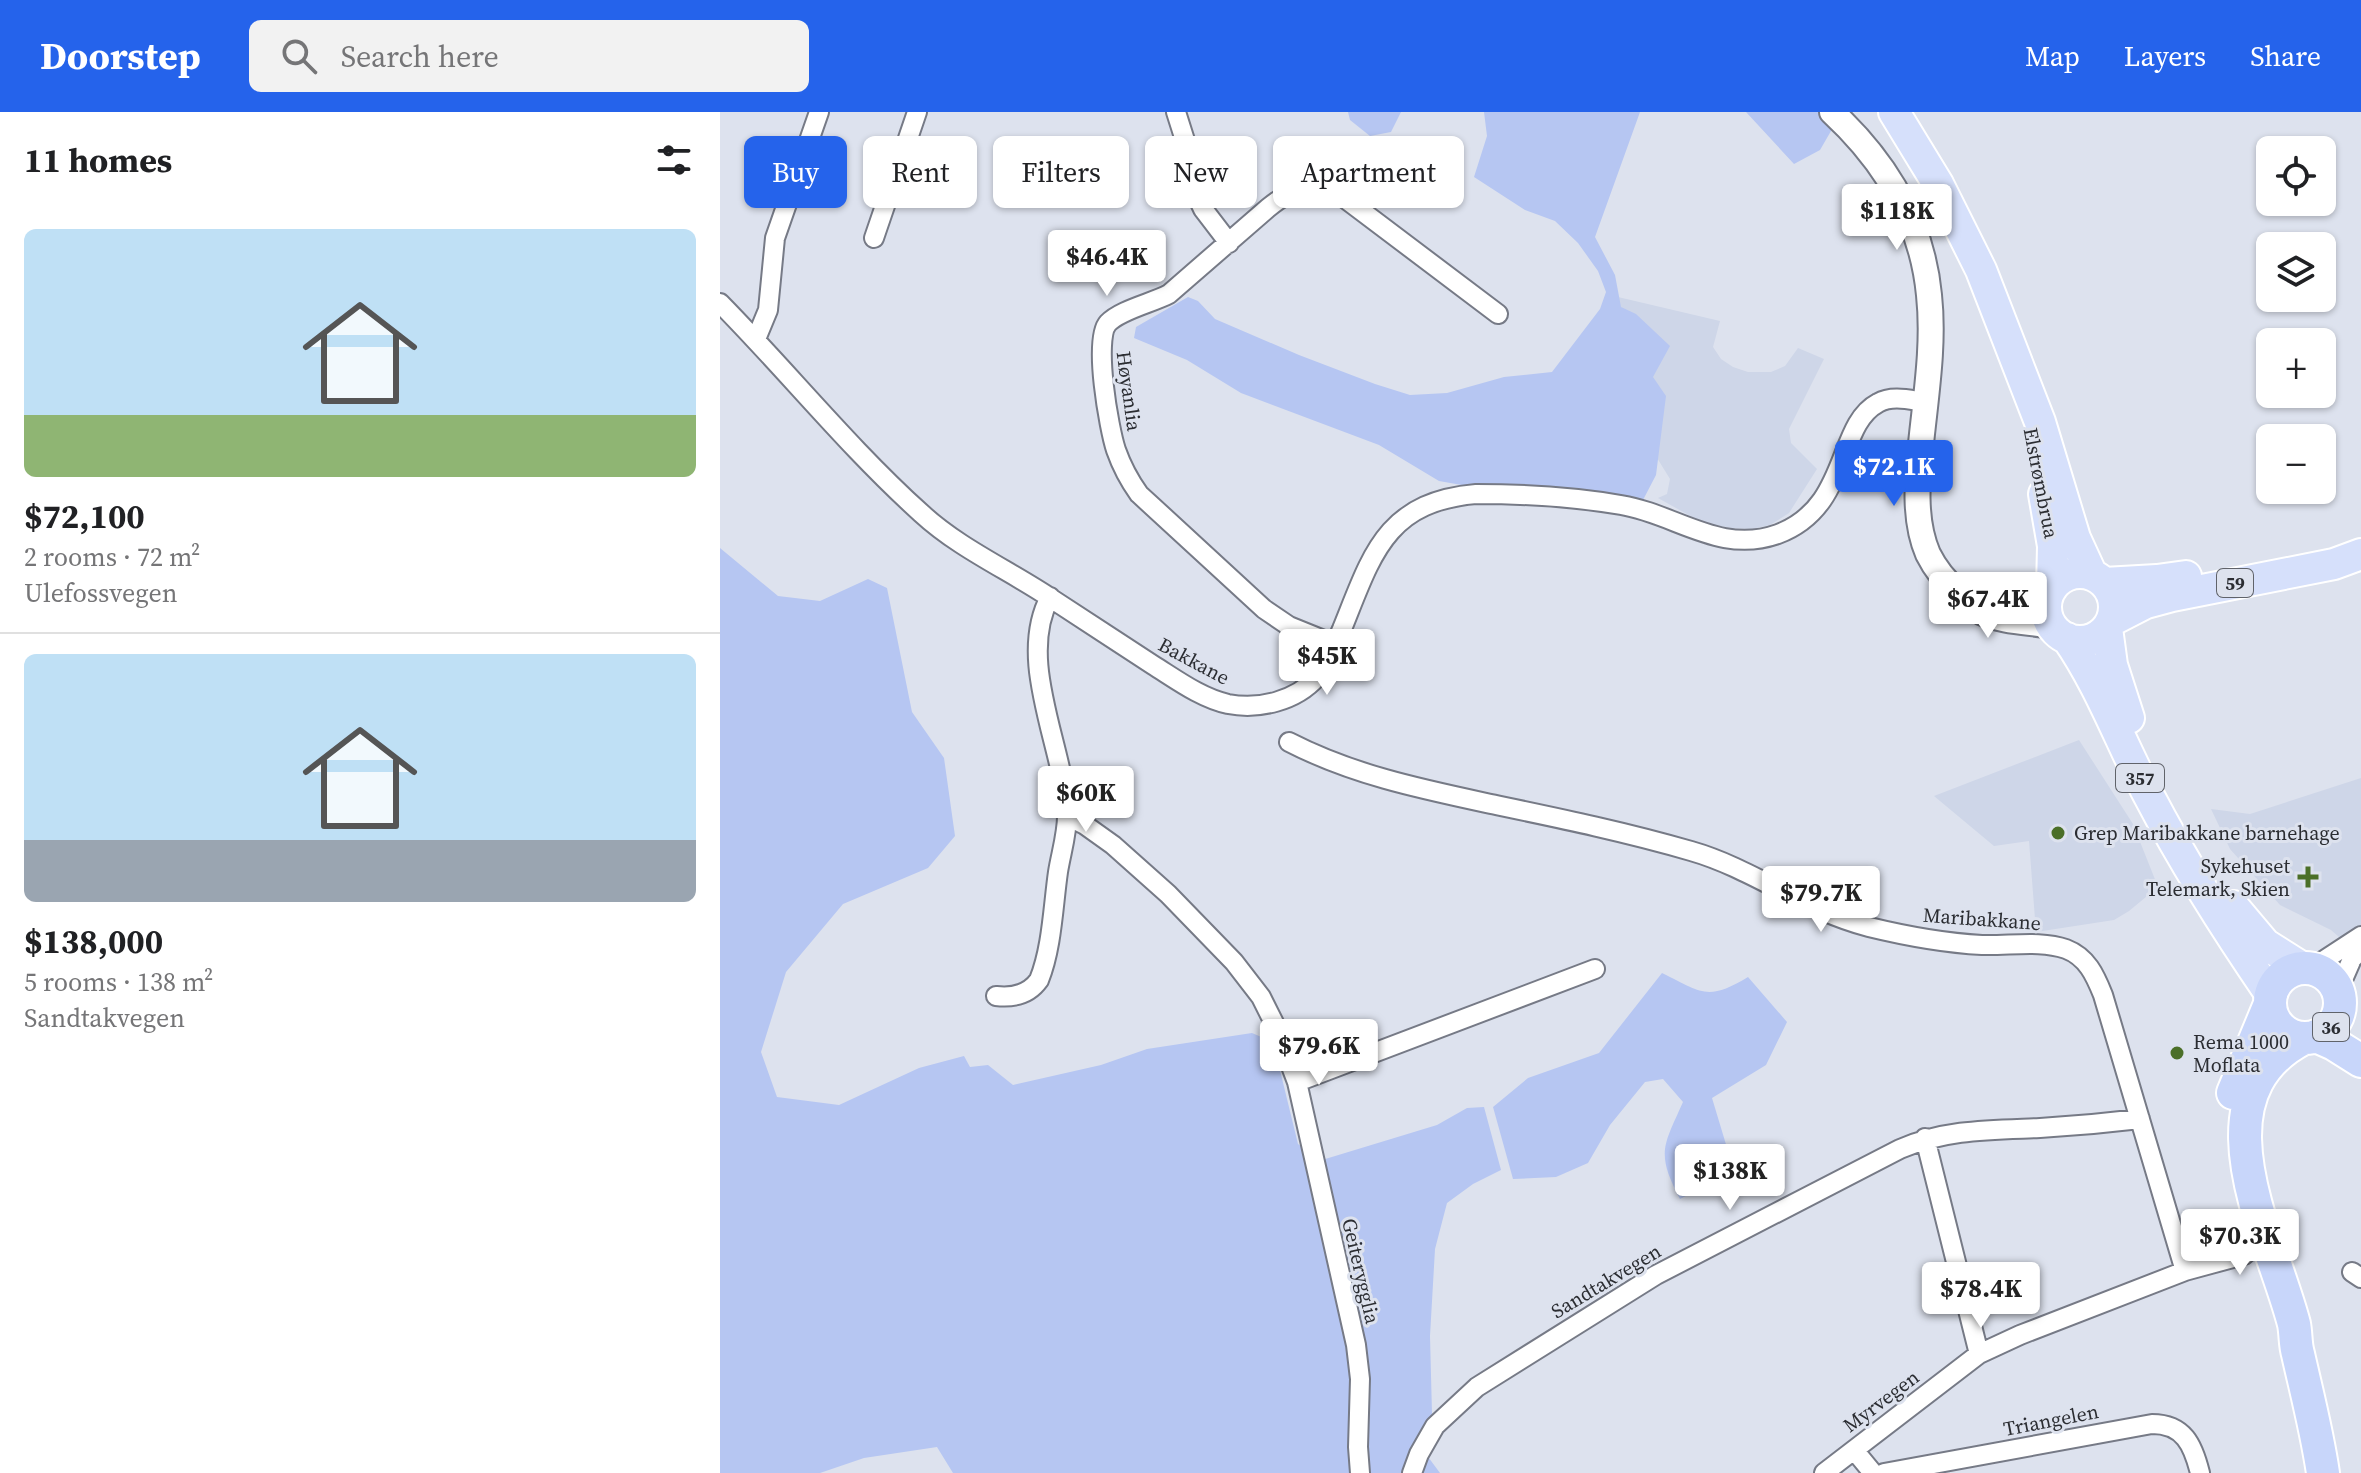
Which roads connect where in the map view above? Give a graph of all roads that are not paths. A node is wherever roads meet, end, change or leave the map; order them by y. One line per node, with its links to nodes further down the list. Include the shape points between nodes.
1 (819, 112): 10 (street, via 775,238 768,310)
2 (917, 112): 6 (street)
3 (1176, 112): 7 (street, via 1195,192)
4 (1832, 112): 12 (street, via 1881,164 1917,235 1929,295)
5 (1894, 112): 11 (main road, Elstrømbrua / 357, via 1962,230)
6 (874, 238)
7 (1229, 243): 9 (street, Høyanlia, via 1283,195 1303,187 1325,188); 20 (street, Høyanlia, via 1169,294 1104,327 1101,349 1115,448 1139,494 1264,609 1289,626)
8 (720, 303): 10 (street, Bakkane)
9 (1498, 314)
10 (756, 339): 17 (street, Bakkane, via 923,515)
11 (2022, 378): 14 (main road, Elstrømbrua / 357, via 2075,538); 16 (main road, Elstrømbrua / 357, via 2053,546)
12 (1925, 402): 15 (street, via 1919,515 1928,554); 20 (street, Bakkane, via 1895,399 1870,408 1857,425 1827,495 1794,526 1767,537 1721,539 1644,510 1599,502 1476,494 1428,505 1399,523 1375,550)
13 (2361, 554): 14 (main road, 59, via 2157,580); 18 (main road, 59, via 2172,596)
14 (2098, 579): 16 (main road, via 2069,574); 18 (main road, 357, via 2113,597)
15 (1954, 589): 16 (street, via 1995,604 2015,605); 19 (street, via 1978,611)
16 (2050, 592): 19 (main road, 357, via 2046,610)
17 (1050, 597): 20 (street, Bakkane, via 1179,681 1230,704 1262,705 1295,694 1317,677); 22 (street, via 1037,646)
18 (2109, 624): 19 (main road, via 2086,641); 25 (main road, 357, via 2118,688 2159,786 2253,932)
19 (2059, 632): 29 (main road, 357, via 2092,677 2166,828)
20 (1336, 645)
21 (1289, 742): 34 (street, Maribakkane, via 1339,766 1415,788 1715,858 1809,906 1869,927 1949,942 2067,949 2098,981)
22 (1067, 816): 28 (street, via 1039,980 1018,995); 33 (street, Geiterygglia, via 1113,845 1196,921 1249,979 1277,1029)
23 (2361, 936): 25 (street)
24 (2361, 949): 27 (street)
25 (2308, 968): 27 (highway, 36, via 2328,976); 29 (highway, 36, via 2286,973)
26 (1595, 969): 33 (street)
27 (2339, 995): 30 (highway, 36); 31 (highway, 36, via 2332,1026)
28 (996, 996)
29 (2270, 1000): 31 (highway, 36, via 2271,1013 2282,1029); 36 (highway, 36, via 2238,1076 2231,1108 2231,1164)
30 (2361, 1034)
31 (2310, 1037): 32 (highway, 36); 36 (highway, 36, via 2275,1056 2250,1102 2245,1126)
32 (2361, 1061)
33 (1297, 1082): 40 (street, Geiterygglia, via 1359,1362)
34 (2140, 1119): 35 (street, Sandtakvegen); 37 (street, Maribakkane)
35 (1925, 1138): 38 (street); 41 (street, Sandtakvegen, via 1656,1275 1477,1387 1435,1426)
36 (2255, 1239): 37 (street, Myrvegen, via 2209,1251); 46 (highway, 36, via 2294,1327)
37 (2185, 1271): 38 (street, Myrvegen)
38 (1979, 1354): 39 (street, Myrvegen)
39 (1854, 1450): 42 (street, Myrvegen); 43 (street)
40 (1360, 1473)
41 (1412, 1473)
42 (1824, 1473)
43 (1873, 1473)
44 (1884, 1473): 45 (street, Triangelen, via 2152,1424 2171,1427 2188,1439)
45 (2200, 1473)
46 (2323, 1473)

